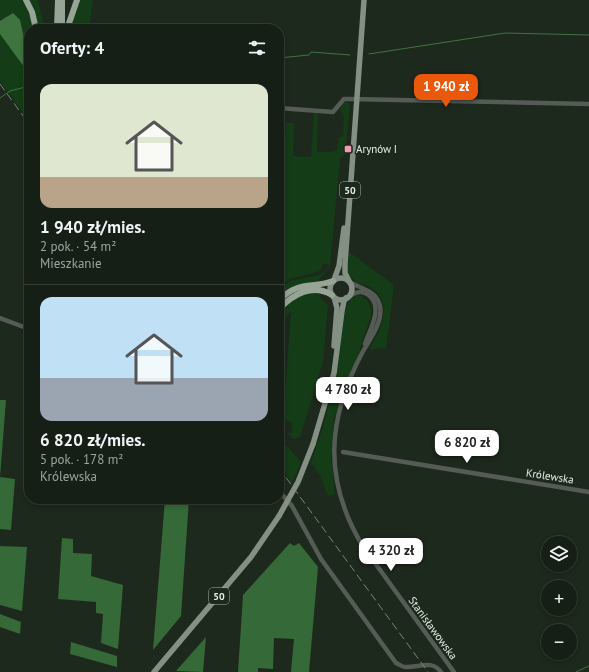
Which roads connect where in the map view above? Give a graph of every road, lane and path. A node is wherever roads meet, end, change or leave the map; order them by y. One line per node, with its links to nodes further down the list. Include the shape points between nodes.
1 (26, 0): 6 (highway)
2 (58, 0): 7 (highway)
3 (62, 0): 8 (highway)
4 (77, 0): 9 (highway)
5 (364, 0): 10 (main road, 50)
6 (35, 24)
7 (57, 24)
8 (62, 24)
9 (69, 24)
10 (356, 99): 11 (street); 12 (street, via 344,99 333,112); 13 (main road, 50, via 353,107 340,262); 14 (main road, 50, via 344,264)
11 (589, 104)
12 (284, 108)
13 (334, 280): 14 (main road, via 342,278); 15 (highway, via 300,286); 16 (main road, 50, via 330,288)
14 (350, 282): 17 (main road, 50, via 352,291); 21 (street, via 372,292 380,307 377,324)
15 (284, 296)
16 (333, 296): 17 (main road, via 342,300); 18 (highway, via 321,290 308,290); 22 (main road, 50, via 337,308)
17 (348, 297): 21 (street, via 363,292 369,296 375,307 374,321); 22 (main road, 50, via 344,301 334,374)
18 (284, 304)
19 (0, 318): 20 (street)
20 (24, 327)
21 (361, 355): 28 (street, Stanisławowska, via 338,416 334,442 334,468 340,498 358,538)
22 (326, 402): 26 (main road, 50, bridge, via 298,482 279,516 251,557)
23 (343, 452): 24 (street, Królewska)
24 (589, 492)
25 (284, 497): 27 (street, via 292,506 321,559 396,663 404,667 433,664)
26 (154, 672)
27 (441, 672)
28 (454, 672)

